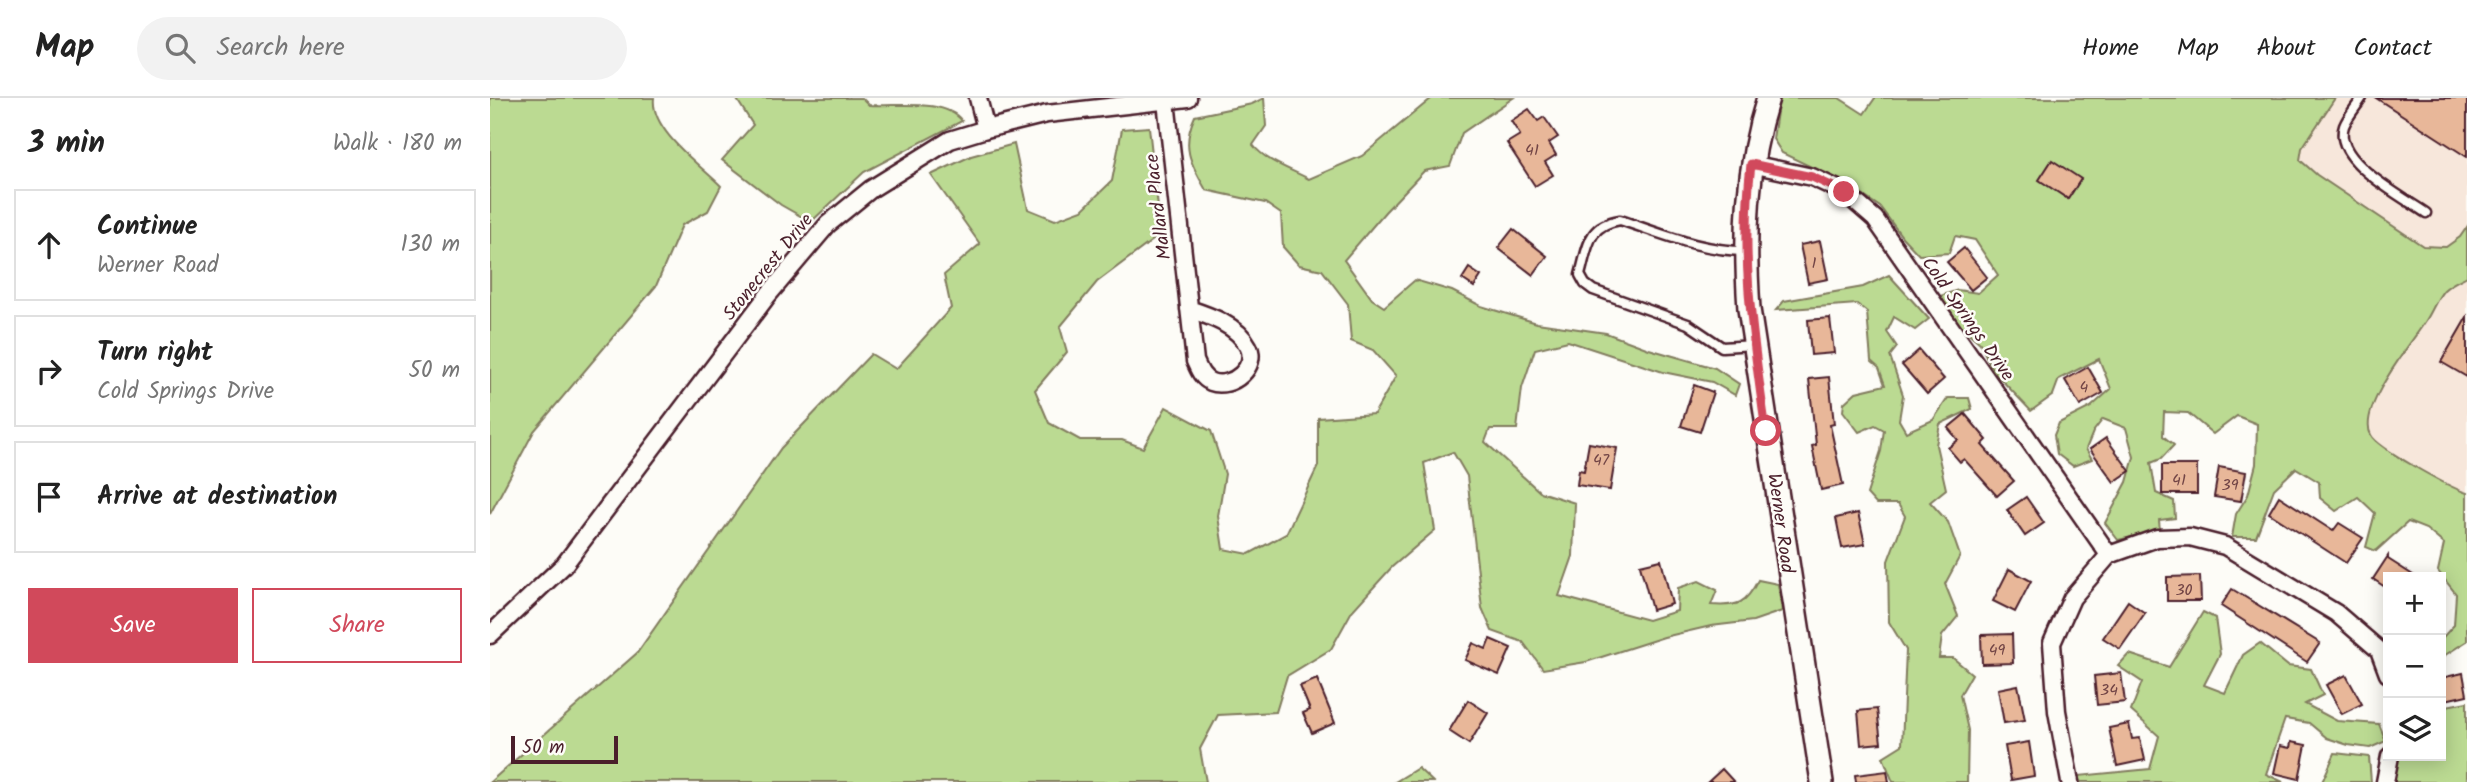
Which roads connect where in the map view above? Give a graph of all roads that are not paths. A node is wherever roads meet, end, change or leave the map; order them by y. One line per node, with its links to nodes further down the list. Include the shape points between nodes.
1 (978, 98): 6 (street)
2 (1188, 98): 5 (street, Stonecrest Drive)
3 (1768, 98): 7 (street, Werner Road)
4 (2362, 98): 8 (lane, via 2344,126 2343,140 2351,159)
5 (1166, 101): 6 (street, Stonecrest Drive, via 1047,114); 10 (street, Mallard Place)
6 (986, 129): 13 (street, Stonecrest Drive, via 950,140 911,162 828,224 768,295 564,565)
7 (1751, 164): 9 (street, Werner Road); 12 (street, Cold Springs Drive, via 1812,177 1844,192 1875,219)
8 (2426, 213)
9 (1746, 251): 11 (street, Werner Road); 11 (lane, via 1720,251 1620,220 1599,227 1590,237 1580,275 1594,290 1681,322 1722,347)
10 (1189, 309): 10 (street, Mallard Place, via 1195,361 1202,375 1225,384 1236,379 1250,362 1247,344 1231,328)
11 (1754, 345): 16 (street, Werner Road)
12 (2109, 555): 14 (street, via 2157,538 2190,537 2225,546 2336,613 2379,650); 17 (street, via 2072,598 2052,643 2057,711)
13 (490, 635)
14 (2383, 661)
15 (2389, 761): 18 (street)
16 (1822, 782)
17 (2070, 782)
18 (2385, 782)

